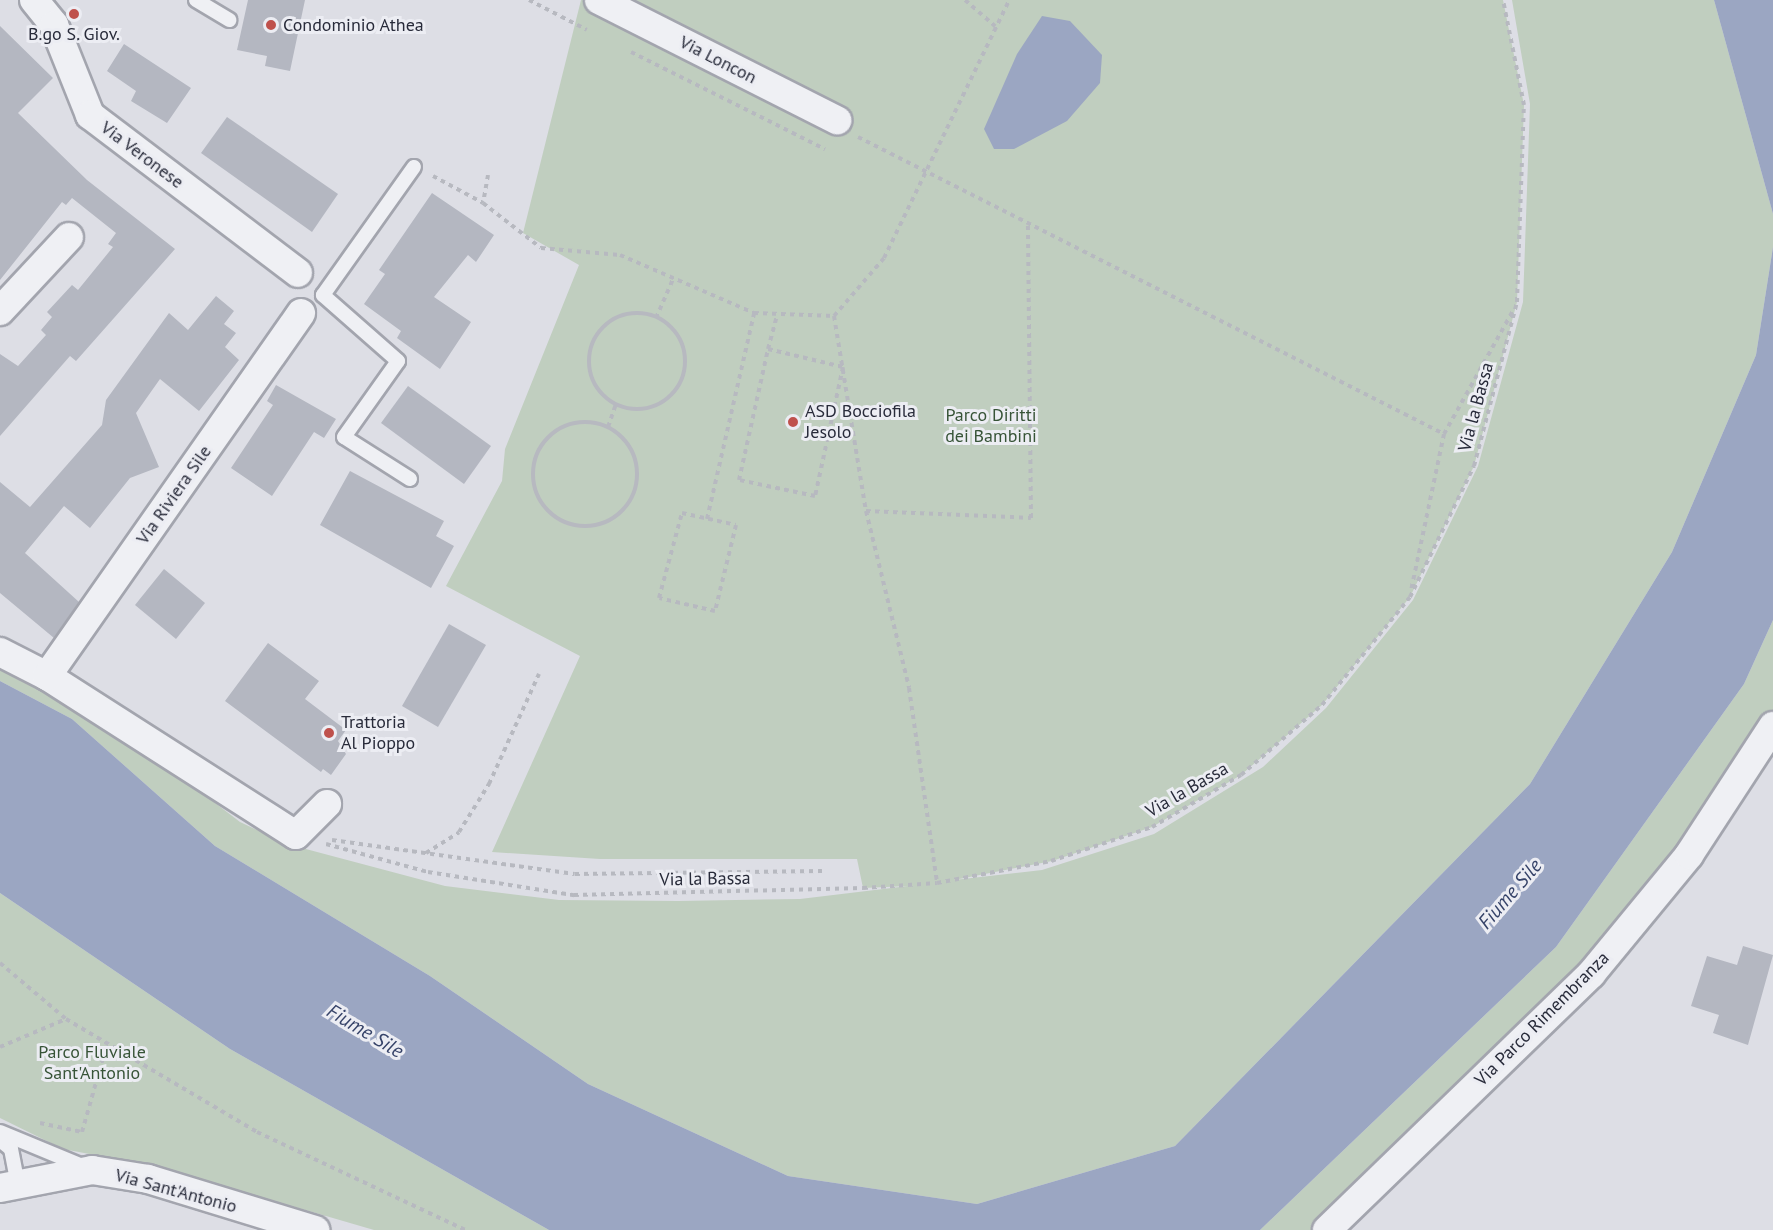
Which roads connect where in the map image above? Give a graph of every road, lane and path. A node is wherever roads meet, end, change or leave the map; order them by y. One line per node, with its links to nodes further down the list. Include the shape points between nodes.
1 (34, 0): 20 (street, Via Veronese, via 54,25 90,115)
2 (196, 0): 8 (lane)
3 (529, 0): 10 (path)
4 (599, 0): 12 (street, Via Loncon)
5 (965, 0): 9 (path)
6 (1009, 0): 9 (path)
7 (1503, 0): 22 (path, Via la Bassa, via 1524,105)
8 (229, 20)
9 (995, 26): 15 (path)
10 (591, 32)
11 (622, 47): 13 (path)
12 (846, 128): 15 (path)
13 (801, 138)
14 (414, 167): 17 (path); 34 (lane, via 323,295 398,362 344,437)
15 (925, 172): 18 (path); 27 (path, via 884,258)
16 (488, 174): 17 (path)
17 (483, 203): 21 (path, via 541,248 620,255)
18 (1028, 224): 33 (path); 35 (path, via 1031,518)
19 (69, 237): 23 (street)
20 (298, 273)
21 (673, 279): 25 (path); 28 (path)
22 (1517, 302): 33 (path); 37 (path, Via la Bassa, via 1474,466)
23 (0, 311)
24 (301, 313): 40 (street, Via Riviera Sile)
25 (754, 313): 26 (path); 36 (path)
26 (777, 316): 27 (path); 29 (path)
27 (834, 316): 30 (path)
28 (656, 318): 31 (path, via 622,315 594,339 591,375); 31 (path, via 680,341 685,359 680,381 654,406)
29 (768, 349): 30 (path); 30 (path, via 739,480 815,496)
30 (845, 366): 35 (path)
31 (616, 404): 32 (path)
32 (608, 427): 32 (path, via 568,425 538,452 533,473 536,493 548,511 566,523 587,527 609,521 635,492 633,453)
33 (1444, 434): 37 (path)
34 (410, 479)
35 (866, 511): 46 (path, via 909,688)
36 (707, 519): 36 (path, via 682,513 659,598 716,610 736,525)
37 (1410, 597): 46 (path, Via la Bassa, via 1322,705 1241,775 1152,827 1052,861)
38 (0, 652): 40 (street)
39 (539, 674): 44 (path, via 489,784 465,823)
40 (47, 676): 43 (street)
41 (1773, 726): 58 (street, Via Parco Rimembranza, via 1689,855 1591,974)
42 (327, 804): 43 (street)
43 (296, 835): 44 (path); 46 (path, Via la Bassa, via 428,872 574,895)
44 (426, 854): 45 (path, via 575,874)
45 (822, 871)
46 (938, 883)
47 (0, 963): 48 (path)
48 (66, 1019): 49 (path); 50 (path)
49 (0, 1047)
50 (106, 1047): 51 (path, via 82,1132); 57 (path, via 257,1132)
51 (27, 1120)
52 (0, 1132): 54 (lane)
53 (0, 1140): 55 (lane, via 11,1149)
54 (92, 1170): 55 (street, Via Sant'Antonio); 56 (street, Via Sant'Antonio, via 148,1179)
55 (9, 1186)
56 (315, 1230)
57 (465, 1230)
58 (1327, 1230)

